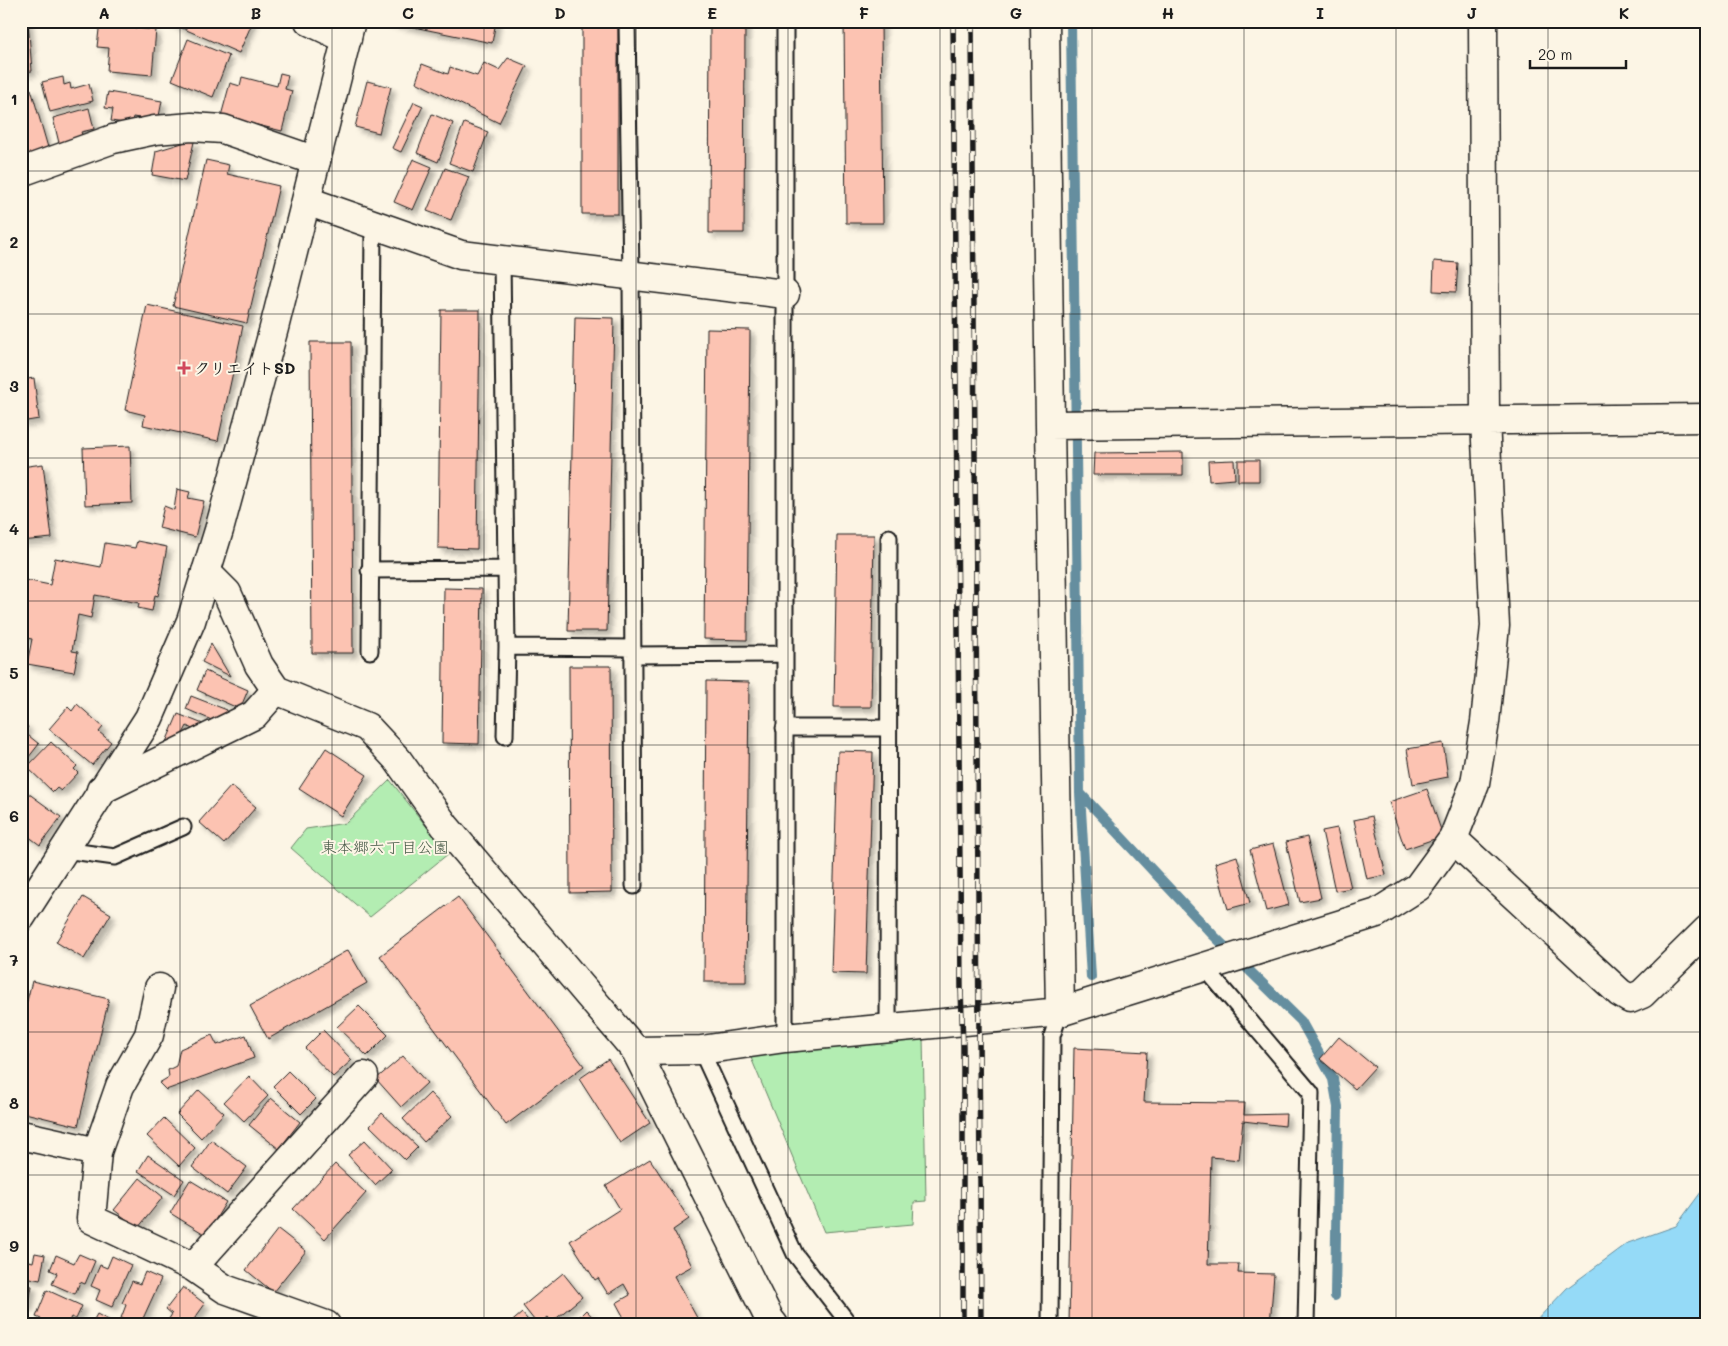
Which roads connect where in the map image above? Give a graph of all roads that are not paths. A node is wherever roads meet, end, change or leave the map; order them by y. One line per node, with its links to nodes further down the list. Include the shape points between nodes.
1 (309, 21): 6 (street)
2 (627, 21): 12 (lane)
3 (786, 21): 13 (lane)
4 (1045, 21): 16 (street)
5 (1483, 21): 15 (street)
6 (349, 30): 7 (street)
7 (316, 161): 8 (street, via 223,129 192,127 155,130 113,139); 9 (street)
8 (21, 172)
9 (307, 201): 10 (street); 20 (street)
10 (372, 225): 11 (street, via 461,255); 19 (lane)
11 (502, 260): 12 (street); 18 (lane)
12 (631, 276): 13 (street); 23 (lane)
13 (784, 294): 24 (lane)
14 (1707, 418): 15 (street)
15 (1485, 420): 16 (street); 31 (street, via 1495,626 1485,722 1474,783)
16 (1067, 425): 38 (street)
17 (889, 537): 27 (lane)
18 (506, 569): 19 (lane); 21 (lane)
19 (369, 570): 22 (lane)
20 (206, 572): 25 (street, via 227,593 259,665); 29 (street, via 191,621 150,718)
21 (507, 647): 23 (lane); 28 (lane)
22 (370, 651)
23 (633, 652): 24 (lane); 33 (lane)
24 (785, 654): 26 (lane)
25 (276, 690): 29 (street, via 254,715); 42 (street, via 367,727 397,758 445,826)
26 (784, 728): 27 (lane); 40 (lane)
27 (888, 728): 39 (lane)
28 (505, 736)
29 (102, 790): 32 (street)
30 (183, 827): 32 (lane, via 115,857)
31 (1453, 839): 35 (street, via 1630,999 1642,994); 36 (street, via 1418,887 1377,913)
32 (64, 850): 34 (street)
33 (634, 886)
34 (21, 917)
35 (1707, 930)
36 (1223, 962): 38 (street); 51 (lane, via 1311,1093)
37 (159, 988): 45 (street, via 150,1035 120,1086)
38 (1060, 1012): 39 (street); 50 (lane, via 1052,1036)
39 (888, 1028): 40 (street)
40 (785, 1038): 41 (street)
41 (700, 1050): 42 (street); 49 (lane, via 795,1254)
42 (636, 1051): 48 (street)
43 (364, 1076): 46 (street)
44 (21, 1135): 45 (street)
45 (97, 1152): 46 (street, via 91,1219)
46 (193, 1267): 47 (street, via 225,1289)
47 (314, 1323)
48 (774, 1325)
49 (850, 1325)
50 (1050, 1325)
51 (1306, 1325)

